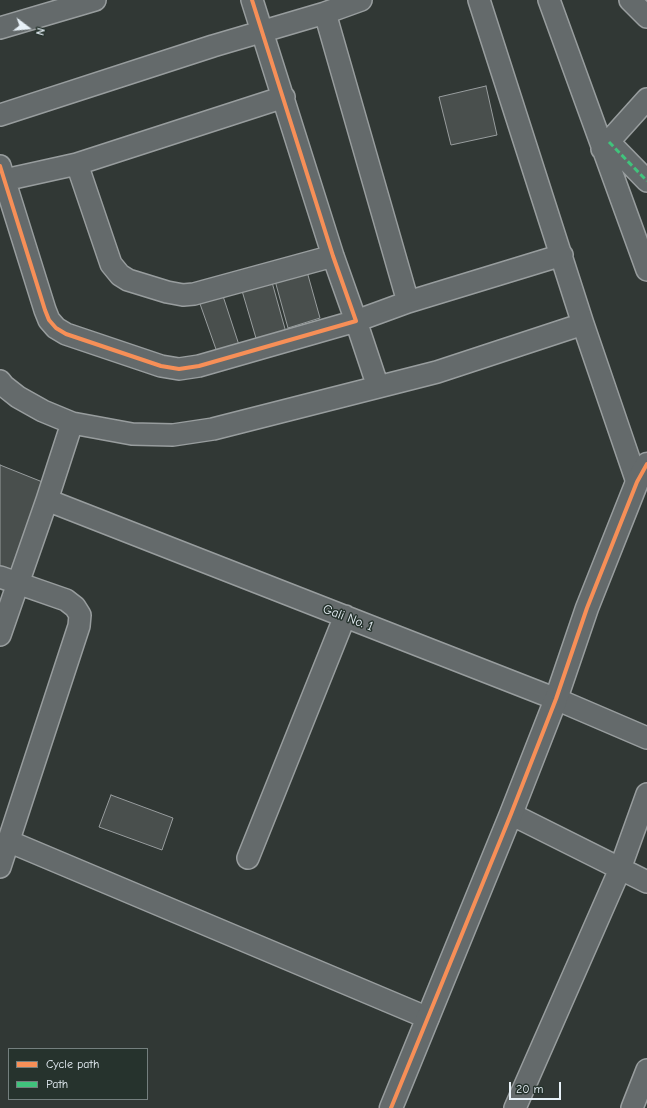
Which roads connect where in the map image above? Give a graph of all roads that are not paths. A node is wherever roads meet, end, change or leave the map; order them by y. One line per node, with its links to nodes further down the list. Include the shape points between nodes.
1 (95, 0): 9 (street)
2 (252, 0): 10 (street)
3 (361, 0): 7 (street)
4 (478, 0): 18 (street)
5 (549, 0): 14 (street)
6 (630, 0): 8 (street)
7 (325, 12): 10 (street); 21 (street)
8 (647, 17)
9 (0, 28)
10 (261, 31): 11 (street); 13 (street)
11 (284, 97): 15 (street); 19 (street)
12 (647, 100): 14 (street)
13 (0, 115)
14 (606, 146): 17 (street); 20 (street)
15 (77, 164): 16 (street); 19 (street, via 111,264 128,280 168,292 194,294)
16 (1, 175): 22 (street, via 49,320 66,334 161,366 179,369)
17 (647, 181)
18 (562, 255): 21 (street); 23 (street)
19 (334, 256): 22 (street)
20 (647, 270)
21 (408, 302): 22 (street)
22 (356, 321): 25 (street)
23 (583, 324): 25 (street, via 437,372); 27 (street)
24 (0, 381): 26 (street, via 18,397 43,412)
25 (378, 387): 26 (street, via 213,429 173,435 132,434)
26 (72, 423): 28 (street)
27 (642, 473): 32 (street, via 587,608)
28 (52, 486): 29 (street); 30 (street, Gali No. 1)
29 (9, 581): 31 (street); 36 (street, via 66,600 80,615 79,626)
30 (345, 616): 32 (street, Gali No. 1); 37 (street)
31 (0, 635)
32 (561, 686): 33 (street, Gali No. 1); 35 (street)
33 (647, 738)
34 (647, 794): 39 (street)
35 (511, 814): 39 (street); 41 (street)
36 (8, 841): 38 (street); 41 (street)
37 (248, 858)
38 (0, 866)
39 (620, 869): 40 (street); 44 (street)
40 (647, 882)
41 (428, 1018): 43 (street)
42 (647, 1070): 45 (street)
43 (391, 1108)
44 (515, 1108)
45 (632, 1108)

